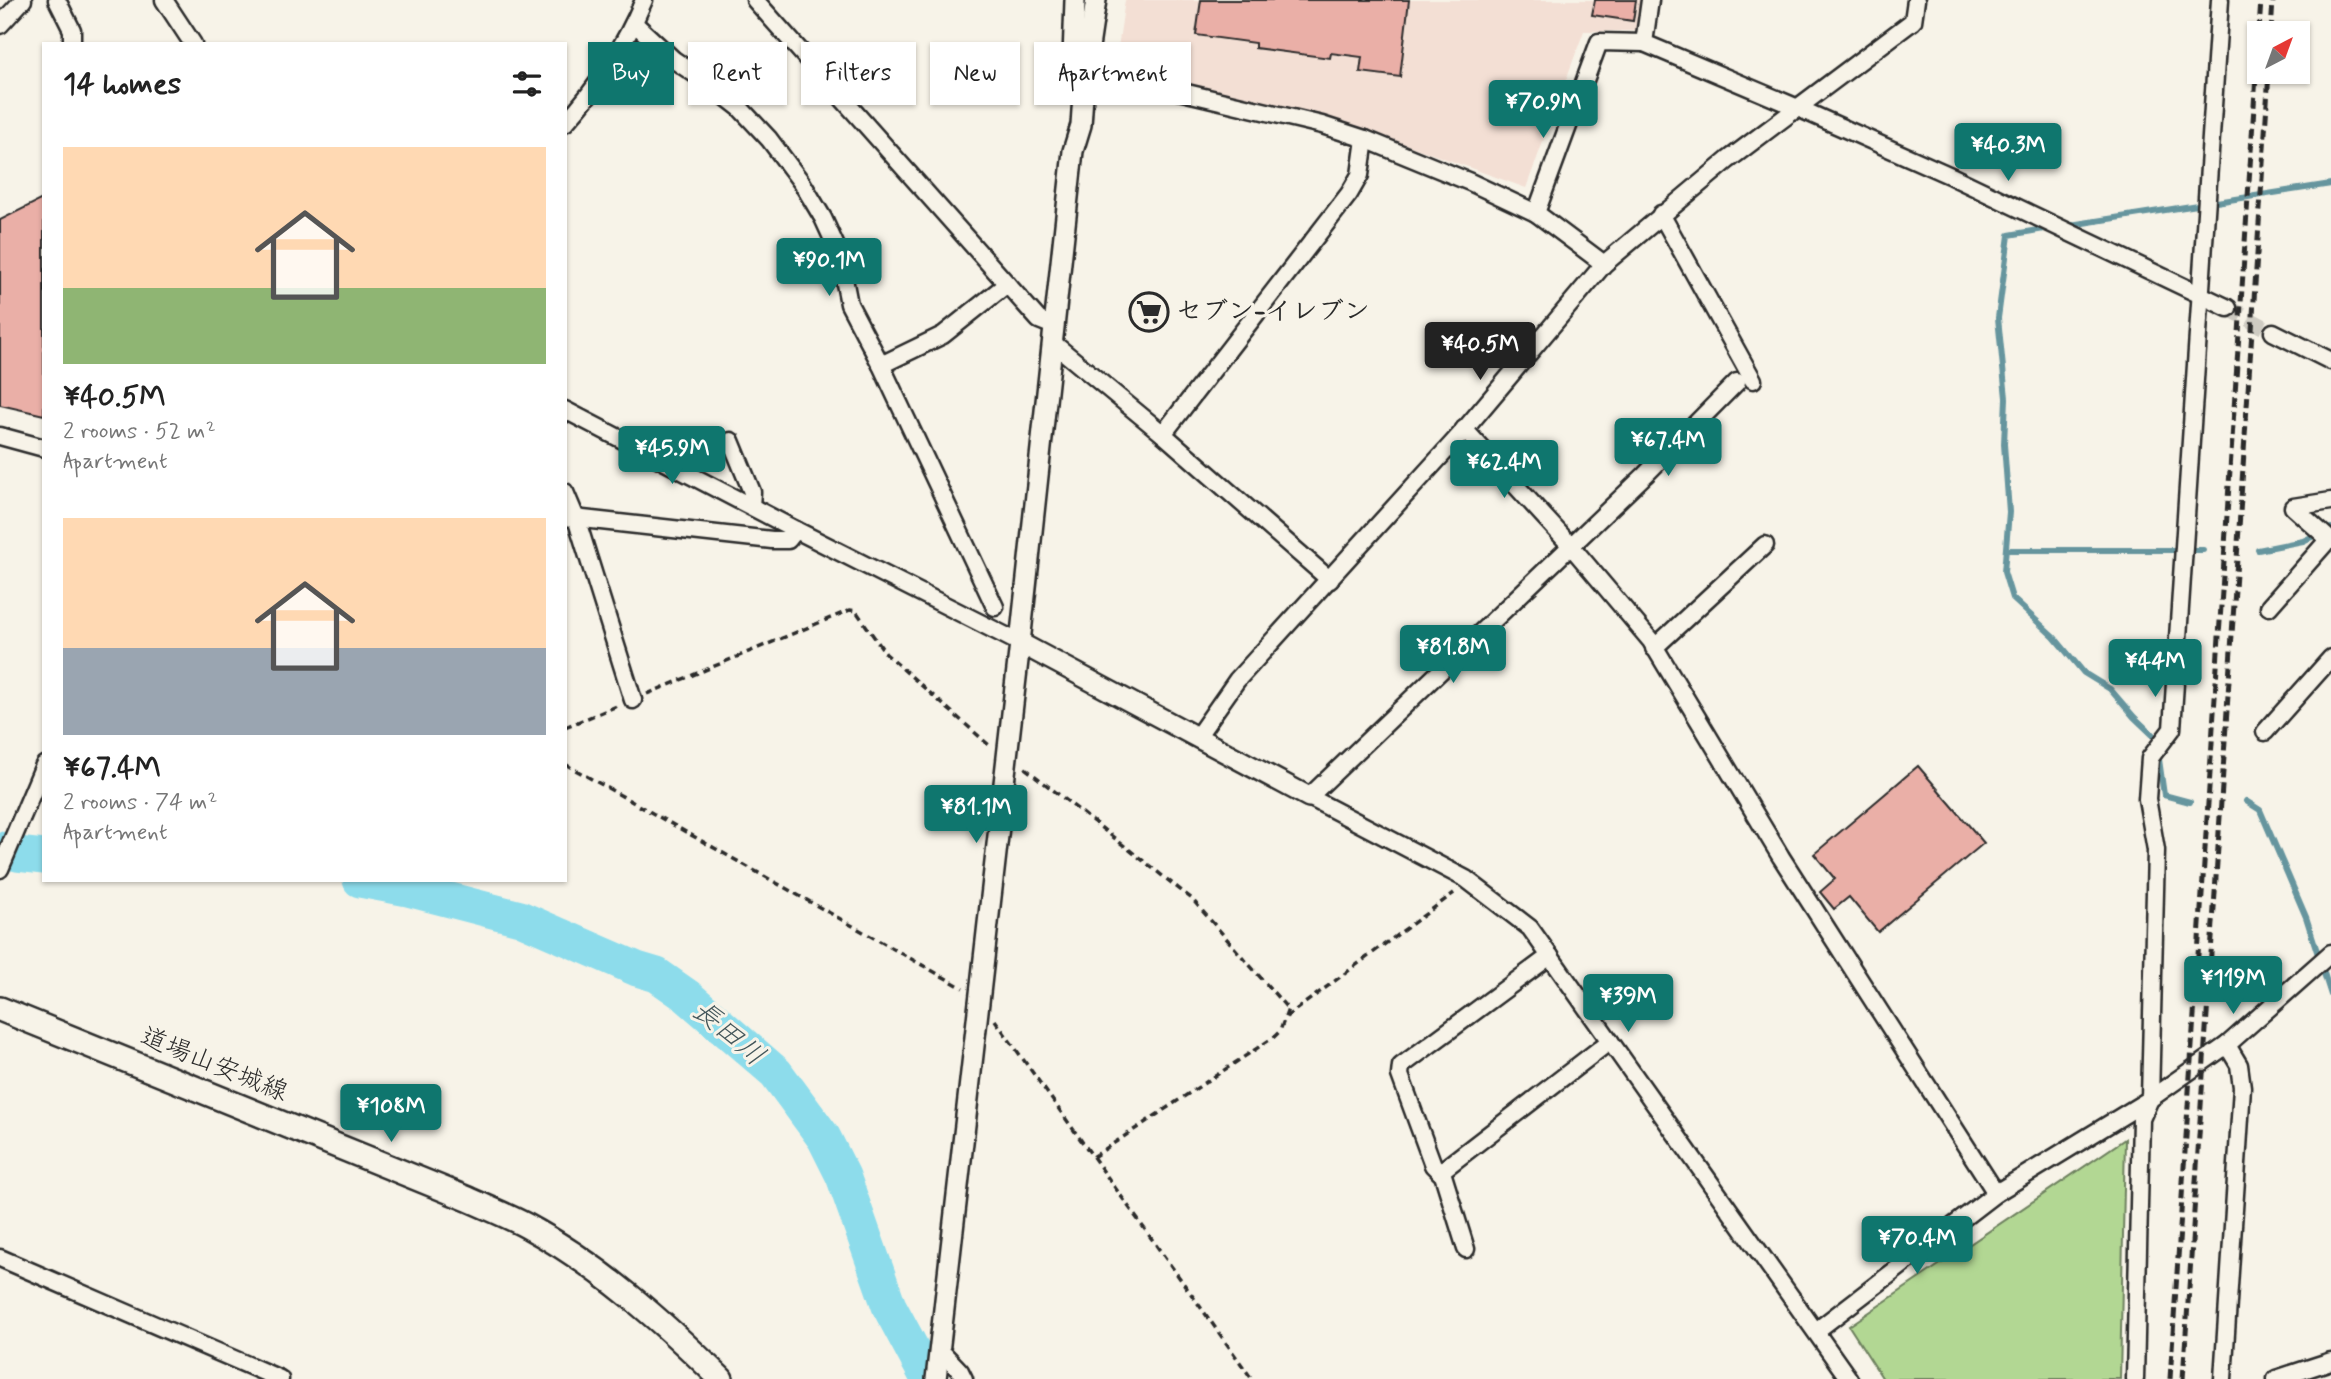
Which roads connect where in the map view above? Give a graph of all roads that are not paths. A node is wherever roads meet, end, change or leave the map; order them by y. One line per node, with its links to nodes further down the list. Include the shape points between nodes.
1 (23, 0): 12 (street)
2 (57, 0): 13 (street, via 72,30)
3 (164, 0): 14 (street)
4 (644, 0): 11 (street)
5 (755, 0): 26 (street)
6 (1075, 0): 22 (street, via 1069,127)
7 (1096, 0): 15 (street)
8 (1650, 0): 16 (street)
9 (1916, 0): 19 (street, via 1913,21)
10 (2220, 0): 27 (street)
11 (634, 23): 20 (street, via 590,96); 32 (street, via 674,60 740,108 802,183 839,253 849,304)
12 (0, 25)
13 (72, 42)
14 (192, 42)
15 (1090, 42)
16 (1644, 43): 19 (street); 23 (street, via 1599,42)
17 (1191, 94): 21 (street)
18 (1082, 105): 22 (street)
19 (1798, 108): 24 (street); 27 (street)
20 (567, 121)
21 (1365, 139): 23 (street); 35 (street, via 1360,175 1349,194)
22 (1073, 150): 30 (street)
23 (1536, 214): 25 (street)
24 (1661, 214): 25 (street); 45 (street, via 1745,381)
25 (1604, 264): 34 (street)
26 (1007, 285): 30 (street); 32 (street, via 943,335)
27 (2200, 294): 28 (street); 63 (street, via 2172,729 2150,758 2147,799 2157,850)
28 (2228, 308)
29 (2273, 332): 31 (street)
30 (1053, 335): 35 (street); 49 (street)
31 (2331, 360)
32 (881, 365): 47 (street)
33 (567, 411): 40 (street)
34 (1464, 429): 45 (street); 46 (street)
35 (1163, 434): 46 (street)
36 (0, 436): 38 (street)
37 (731, 441): 40 (street, via 752,492)
38 (42, 447)
39 (2331, 501): 43 (street, via 2293,507)
40 (751, 506): 42 (street)
41 (570, 517): 42 (street, via 772,540 788,540); 52 (street)
42 (796, 530): 49 (street)
43 (2330, 540): 48 (street)
44 (1765, 545): 50 (street)
45 (1571, 546): 50 (street); 56 (street)
46 (1330, 580): 54 (street, via 1237,680)
47 (995, 607)
48 (2269, 607)
49 (1020, 643): 54 (street); 69 (street)
50 (1654, 648): 65 (street, via 1781,858)
51 (2331, 658): 53 (street)
52 (633, 699)
53 (2265, 732)
54 (1198, 737): 56 (street)
55 (42, 770): 57 (street)
56 (1309, 797): 58 (street, via 1470,881 1530,928)
57 (0, 869)
58 (1550, 956): 61 (street); 64 (street, via 1401,1066 1400,1075 1433,1165)
59 (2330, 958): 62 (street)
60 (0, 1009): 72 (main road, 道場山安城線, via 527,1226 647,1311)
61 (1610, 1041): 64 (street); 68 (street)
62 (2227, 1045): 63 (street); 77 (street, via 2239,1065 2242,1087)
63 (2150, 1099): 65 (street); 76 (street, via 2141,1119)
64 (1440, 1172): 66 (street)
65 (1996, 1193): 68 (street)
66 (1466, 1249)
67 (0, 1258): 71 (street)
68 (1816, 1331): 75 (street)
69 (940, 1350): 73 (street); 74 (street)
70 (2331, 1361): 78 (street)
71 (280, 1379)
72 (721, 1379)
73 (936, 1379)
74 (964, 1379)
75 (1849, 1379)
76 (2135, 1379)
77 (2223, 1379)
78 (2276, 1379)

